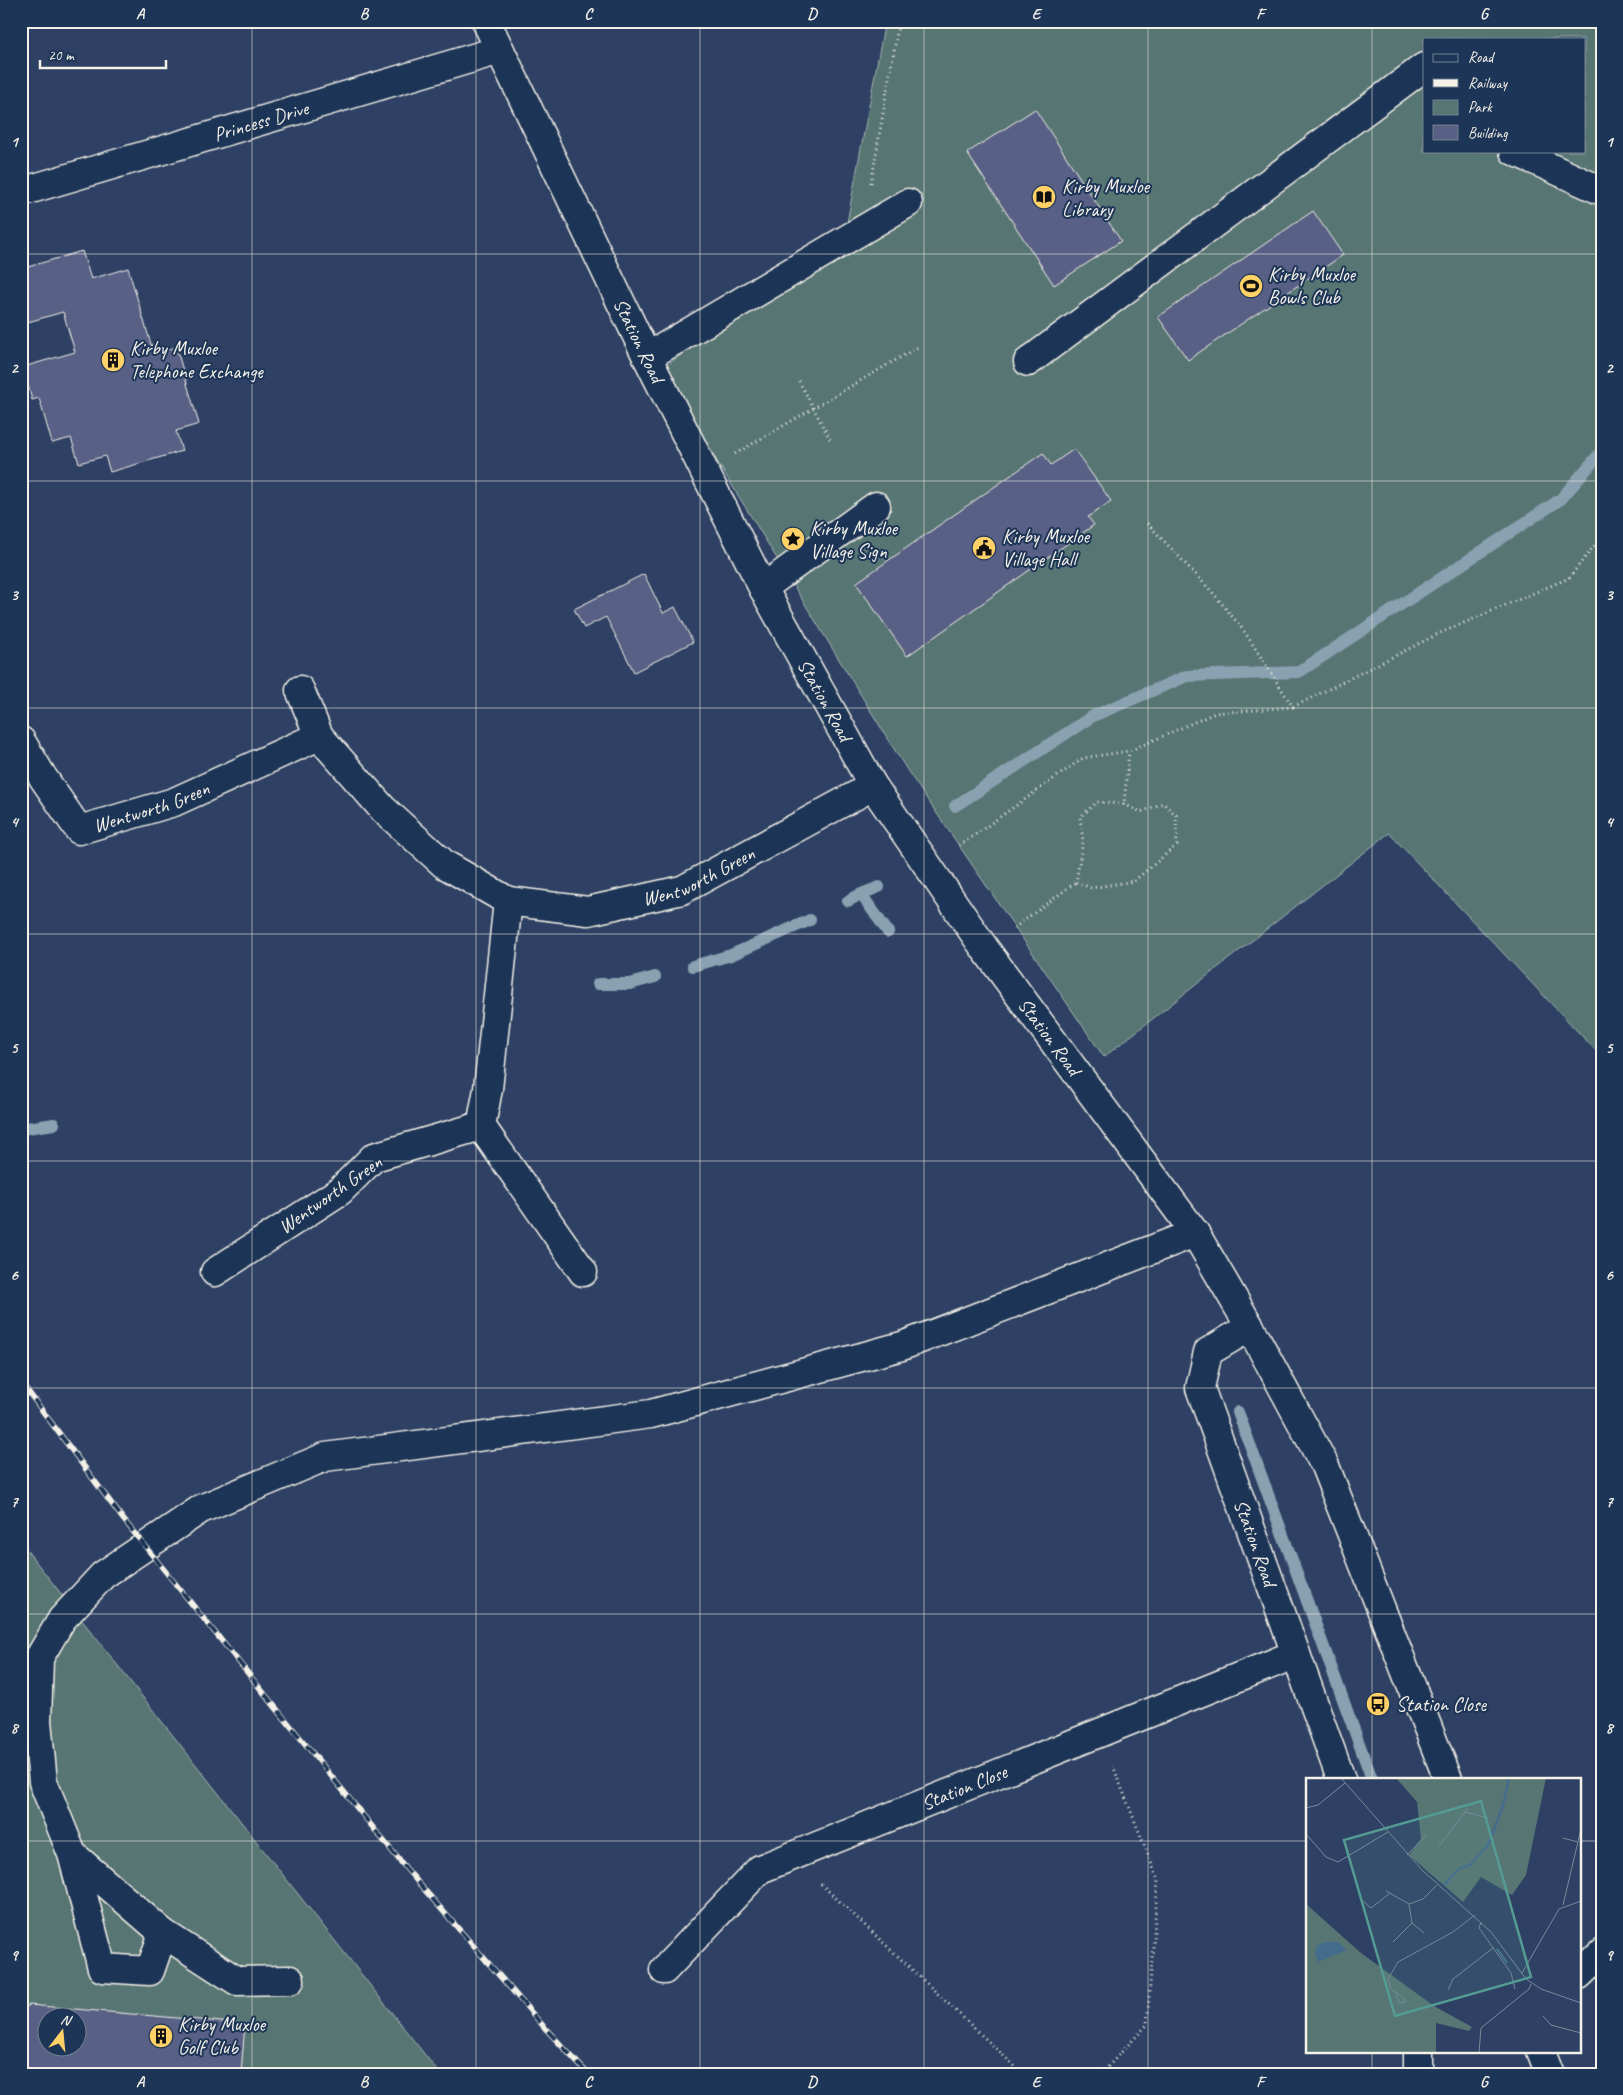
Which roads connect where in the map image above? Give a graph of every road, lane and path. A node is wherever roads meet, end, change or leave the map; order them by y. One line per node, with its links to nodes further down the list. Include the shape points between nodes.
1 (486, 21): 3 (street, Station Road)
2 (899, 21): 9 (path)
3 (500, 50): 7 (street, Princess Drive); 11 (street, Station Road)
4 (1421, 75): 12 (street)
5 (1516, 152): 6 (street)
6 (1602, 191)
7 (21, 192)
8 (908, 203): 9 (street)
9 (863, 229): 11 (street)
10 (918, 347): 14 (path)
11 (648, 357): 16 (street, Station Road)
12 (1028, 362)
13 (799, 381): 14 (path)
14 (814, 408): 15 (path); 16 (path)
15 (831, 442)
16 (705, 472): 20 (street, Station Road)
17 (876, 506): 20 (street)
18 (1147, 523): 22 (path, via 1244,631)
19 (1602, 536): 22 (path, via 1569,578 1438,634)
20 (763, 588): 26 (street, Station Road)
21 (300, 690): 23 (street, Wentworth Green)
22 (1292, 707): 25 (path, via 1215,713)
23 (319, 736): 24 (street, Wentworth Green, via 174,802 79,830); 30 (street, Wentworth Green, via 383,809 444,864)
24 (21, 741)
25 (1129, 751): 27 (path); 28 (path, via 1083,758)
26 (873, 786): 28 (street, Station Road); 30 (street, Wentworth Green, via 682,890 588,911)
27 (1124, 804): 29 (path, via 1097,802 1080,817 1082,841); 29 (path, via 1141,812 1163,803 1176,815 1177,845 1134,881 1091,888)
28 (929, 867): 31 (street, Station Road)
29 (1076, 882): 31 (path)
30 (508, 901): 32 (street, via 488,1089)
31 (985, 949): 33 (street, Station Road)
32 (481, 1126): 34 (street, Wentworth Green, via 374,1157 340,1191); 35 (street)
33 (1195, 1233): 36 (street, Station Road); 41 (street, via 902,1346 651,1414 325,1458 201,1510 103,1575 62,1620 39,1658 37,1721 43,1782)
34 (215, 1272)
35 (583, 1272)
36 (1250, 1327): 37 (street, Station Road, via 1208,1352 1200,1388); 40 (street, Station Road, via 1325,1466)
37 (1296, 1654): 38 (street, Station Close); 39 (street, Station Road)
38 (1100, 1732): 42 (street, Station Close); 51 (path, via 1158,1880 1147,2025)
39 (1341, 1778)
40 (1448, 1778)
41 (72, 1854): 43 (street); 43 (street, via 102,1968 150,1971)
42 (792, 1856): 45 (street, Station Close, via 760,1869); 50 (path)
43 (163, 1933): 47 (street, via 237,1981)
44 (1602, 1953): 46 (street)
45 (664, 1970)
46 (1580, 1974)
47 (290, 1980)
48 (1418, 2052): 52 (street)
49 (1541, 2052): 53 (street)
50 (1023, 2074)
51 (1101, 2074)
52 (1418, 2074)
53 (1550, 2074)

